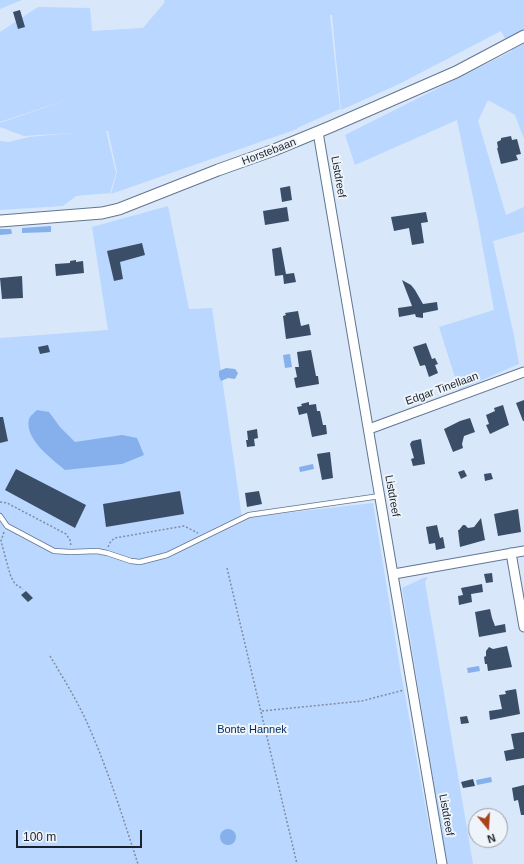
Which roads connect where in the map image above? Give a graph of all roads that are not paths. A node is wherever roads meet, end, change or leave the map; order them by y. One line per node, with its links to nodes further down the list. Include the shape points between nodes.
1 (524, 36): 2 (street, Horstebaan, via 456,72)
2 (318, 132): 3 (street, Horstebaan, via 119,209 102,213); 5 (street, Listdreef)
3 (0, 221)
4 (524, 372): 5 (street, Edgar Tinellaan)
5 (369, 429): 6 (street, Listdreef)
6 (380, 496): 7 (lane, via 249,515 167,555 140,562 106,552 62,552 49,549 7,526); 10 (street, Listdreef)
7 (0, 516)
8 (524, 551): 9 (street)
9 (511, 553): 10 (street); 11 (street)
10 (394, 574): 12 (street, Listdreef)
11 (524, 626)
12 (442, 864)

